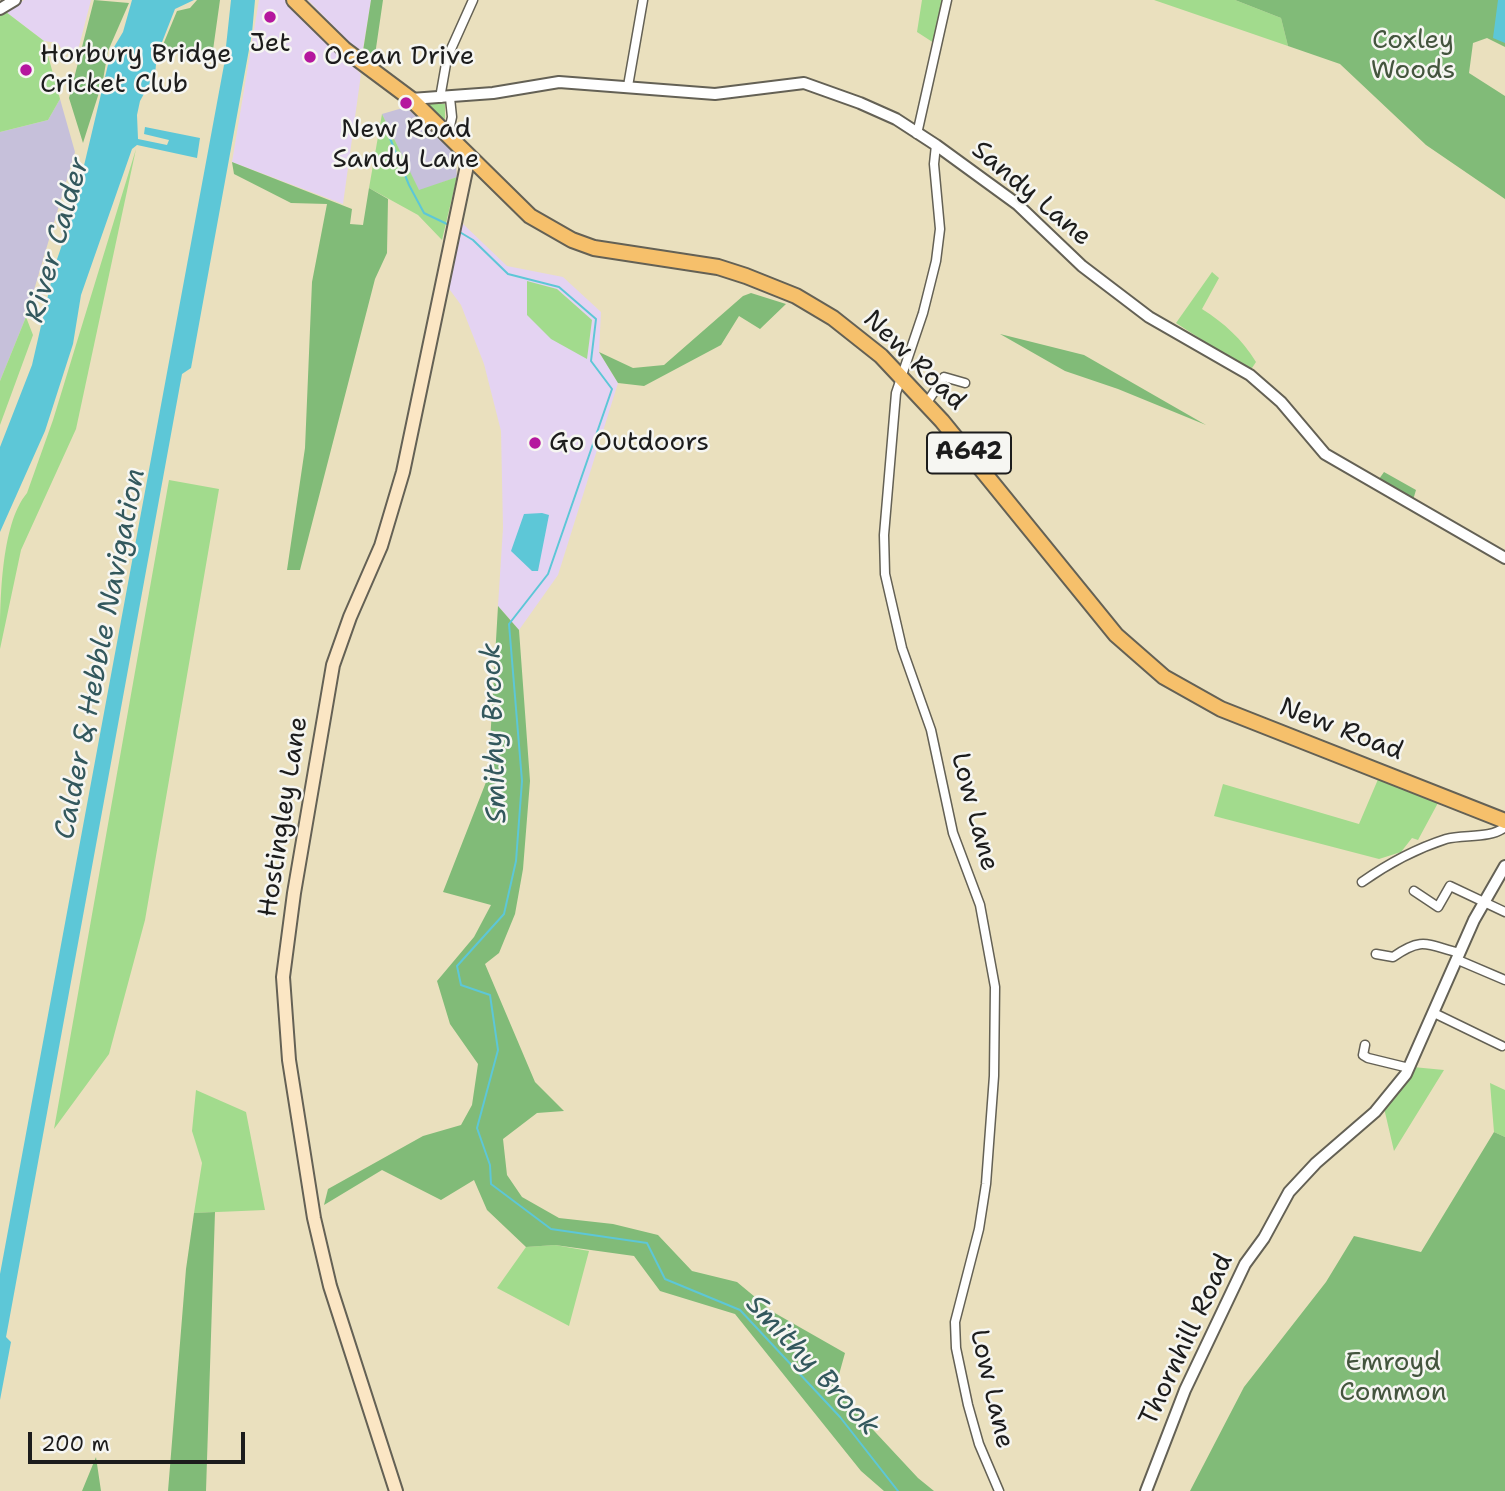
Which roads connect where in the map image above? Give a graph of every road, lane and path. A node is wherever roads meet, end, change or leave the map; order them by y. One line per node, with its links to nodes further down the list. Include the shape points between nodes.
1 (15, 0): 6 (street)
2 (294, 0): 9 (highway, New Road / A642, via 344,49)
3 (473, 0): 8 (street, via 447,58)
4 (643, 0): 7 (street)
5 (947, 0): 10 (street)
6 (0, 9)
7 (628, 86): 8 (street, Sandy Lane, via 559,82); 10 (street, Sandy Lane, via 715,94 804,83 860,103)
8 (445, 98): 9 (street, Sandy Lane); 11 (street, via 452,117)
9 (411, 99): 11 (highway, New Road / A642)
10 (917, 134): 12 (street, Sandy Lane)
11 (448, 135): 13 (highway, New Road / A642)
12 (936, 145): 14 (street, Low Lane, via 940,229 936,261 911,354); 17 (street, Sandy Lane, via 1017,204 1082,267 1149,317 1250,375 1281,402 1325,454)
13 (468, 156): 14 (highway, New Road / A642, via 530,216 551,229 594,248 718,267 776,287 833,318); 32 (main road, Hostingley Lane, via 403,472 382,546 333,665 283,977 289,1060 317,1232)
14 (900, 376): 16 (highway, New Road / A642); 33 (street, Low Lane, via 893,415 885,575 902,648 931,730 953,833 980,905 995,987 986,1184 955,1322 968,1405)
15 (965, 383): 16 (street, via 944,377)
16 (926, 404): 18 (highway, New Road / A642, via 1116,635 1164,677 1221,709)
17 (1505, 558)
18 (1505, 821)
19 (1505, 827): 21 (street, via 1444,840 1397,858)
20 (1505, 866): 23 (street, Thornhill Road)
21 (1362, 882)
22 (1414, 891): 23 (street, via 1438,906 1450,886)
23 (1484, 902): 24 (street); 26 (street, Thornhill Road)
24 (1505, 912)
25 (1376, 954): 26 (street, via 1393,957 1421,943)
26 (1459, 957): 27 (street); 28 (street, Thornhill Road)
27 (1505, 980)
28 (1434, 1013): 30 (street); 31 (street, Thornhill Road)
29 (1365, 1045): 31 (street, via 1363,1055 1368,1058)
30 (1502, 1046)
31 (1409, 1068): 34 (street, Thornhill Road, via 1376,1112 1289,1192 1245,1264 1185,1390)
32 (396, 1491)
33 (999, 1491)
34 (1146, 1491)

